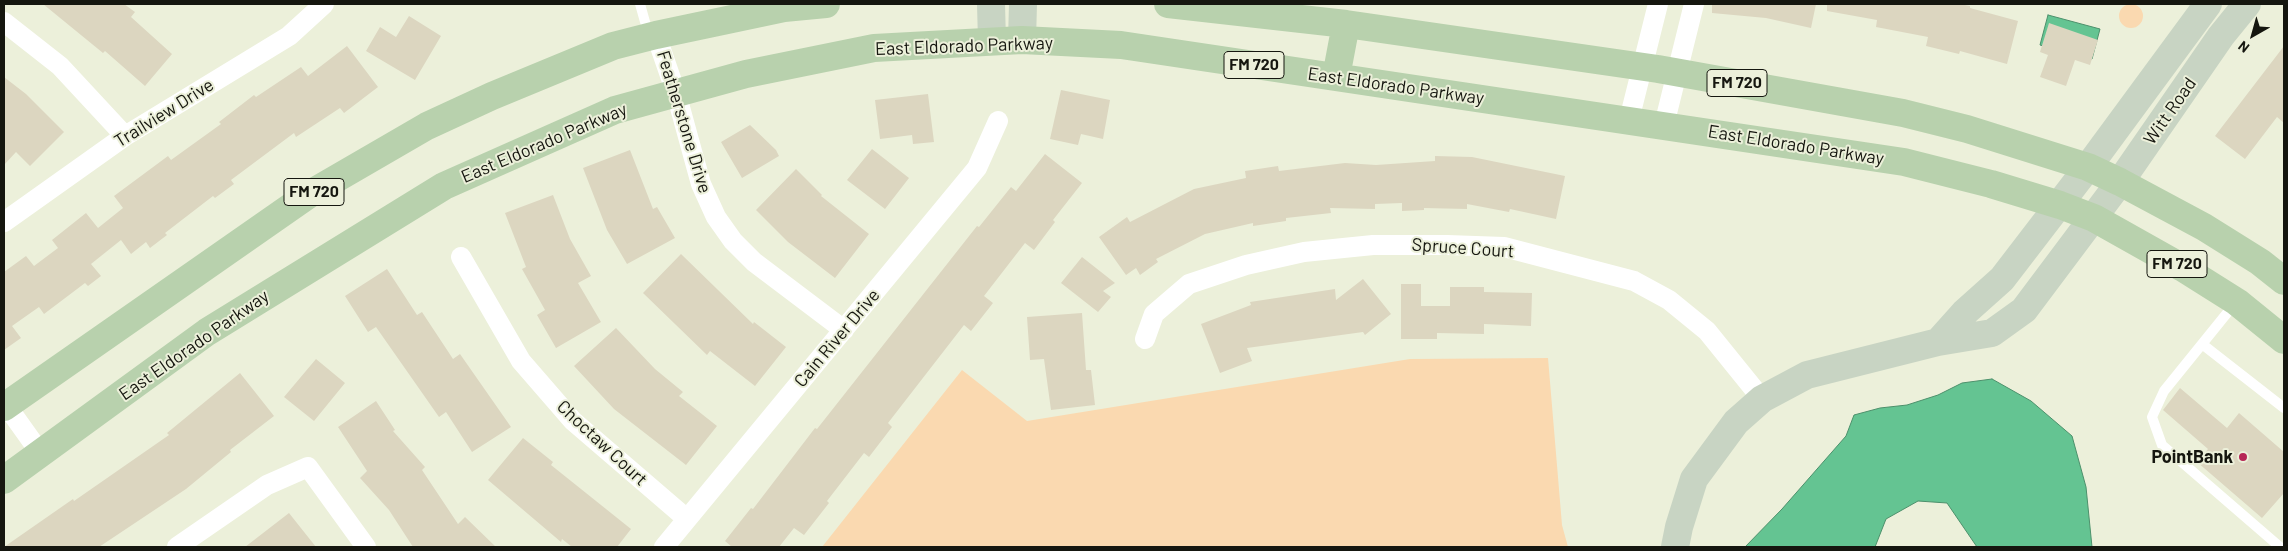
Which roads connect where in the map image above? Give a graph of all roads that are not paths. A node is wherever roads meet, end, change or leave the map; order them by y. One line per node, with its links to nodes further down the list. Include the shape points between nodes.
1 (324, 4): 23 (street, Trailview Drive, via 289,36)
2 (640, 4): 13 (lane)
3 (826, 4): 13 (main road, FM 720, via 784,8)
4 (991, 4): 15 (street)
5 (1023, 4): 14 (street)
6 (1168, 4): 12 (main road, FM 720)
7 (1658, 4): 16 (street)
8 (1694, 4): 17 (street)
9 (2208, 4): 24 (street, Witt Road)
10 (2247, 4): 25 (street, Witt Road)
11 (4, 22): 23 (street, via 60,66)
12 (1346, 24): 16 (main road, FM 720); 18 (main road)
13 (653, 36): 19 (street, Featherstone Drive); 38 (main road, FM 720, via 612,46 428,126 308,195)
14 (1022, 40): 15 (main road, East Eldorado Parkway); 18 (main road, East Eldorado Parkway / FM 720, via 1120,45)
15 (992, 41): 19 (main road, East Eldorado Parkway, via 874,48 746,74)
16 (1642, 67): 17 (main road, FM 720); 20 (street)
17 (1677, 72): 22 (street); 24 (main road, FM 720, via 1903,113 1967,129)
18 (1336, 77): 20 (main road, East Eldorado Parkway / FM 720)
19 (676, 93): 32 (street, Featherstone Drive, via 700,184 729,235 754,262); 40 (main road, East Eldorado Parkway, via 615,110 444,186 207,332)
20 (1629, 120): 22 (main road, East Eldorado Parkway / FM 720)
21 (998, 121): 32 (street, Cain River Drive, via 977,168)
22 (1664, 126): 26 (main road, East Eldorado Parkway / FM 720, via 1904,162)
23 (125, 136): 28 (street, Trailview Drive)
24 (2088, 167): 25 (main road, FM 720); 26 (street, Witt Road)
25 (2120, 182): 27 (street, Witt Road); 30 (main road, FM 720, via 2204,227)
26 (2060, 205): 27 (main road, East Eldorado Parkway / FM 720); 35 (street, Witt Road, via 2002,279 1964,312)
27 (2094, 218): 31 (main road, East Eldorado Parkway / FM 720); 35 (street, Witt Road, via 2024,310 1992,333)
28 (4, 222)
29 (461, 257): 42 (street, Choctaw Court, via 521,362 573,421)
30 (2284, 280)
31 (2237, 302): 34 (main road, East Eldorado Parkway / FM 720); 36 (lane)
32 (844, 330): 42 (street, Cain River Drive)
33 (1145, 339): 37 (street, Spruce Court, via 1154,314 1189,284 1246,265 1304,252 1373,245 1504,248 1634,281 1669,300 1707,331)
34 (2284, 340)
35 (1938, 342): 37 (street, Witt Road, via 1807,375)
36 (2202, 344): 39 (lane); 48 (lane, via 2164,391 2152,417 2162,445)
37 (1762, 399): 47 (street, Witt Road, via 1736,422 1694,479)
38 (5, 405): 40 (street)
39 (2284, 408)
40 (41, 454): 41 (main road, East Eldorado Parkway)
41 (4, 480)
42 (687, 519): 46 (street, Cain River Drive)
43 (2284, 541): 48 (lane)
44 (177, 547): 45 (street, via 267,485 308,467)
45 (366, 547)
46 (664, 547)
47 (1676, 547)
48 (2280, 547)

